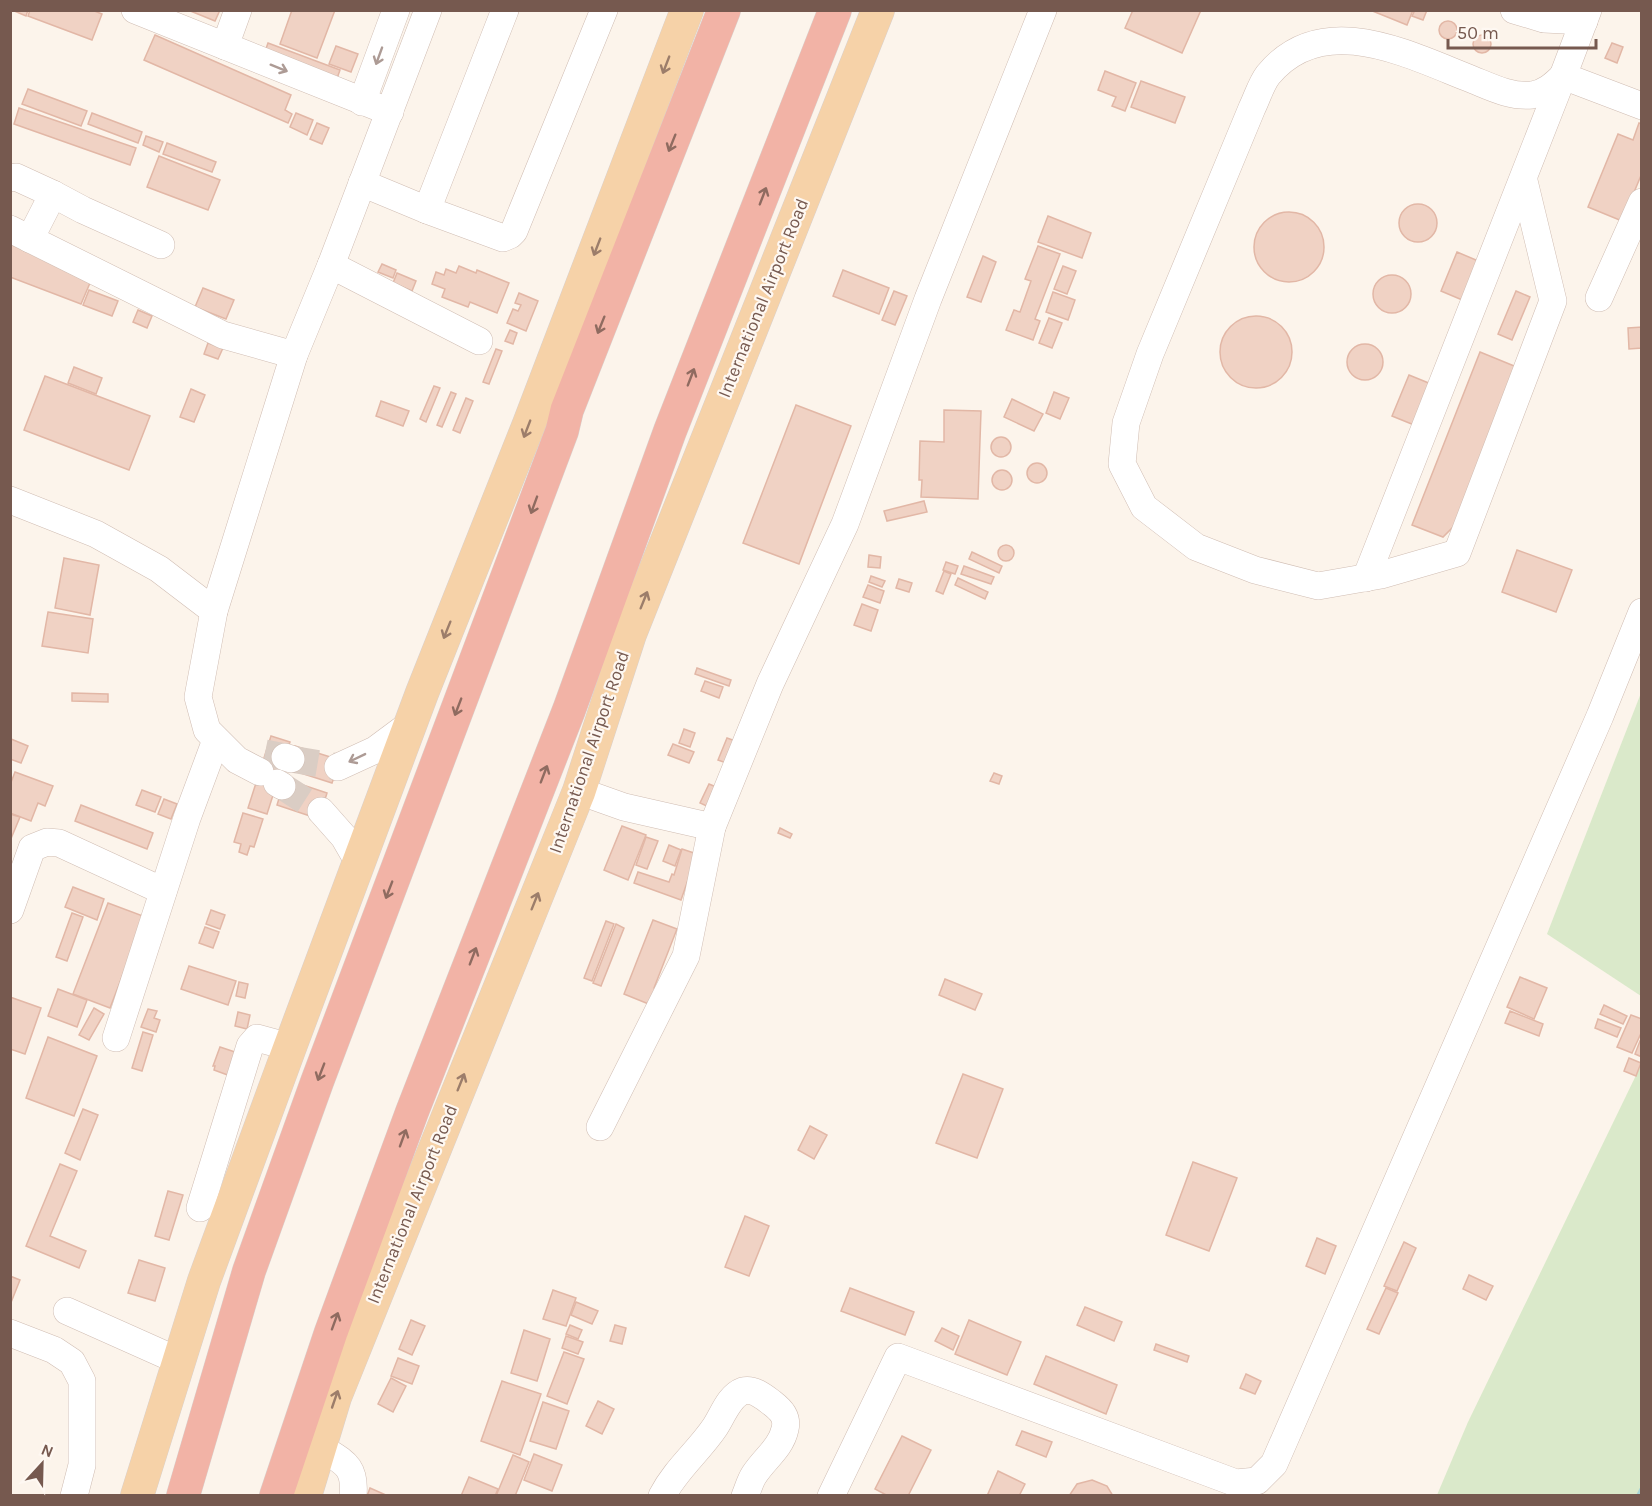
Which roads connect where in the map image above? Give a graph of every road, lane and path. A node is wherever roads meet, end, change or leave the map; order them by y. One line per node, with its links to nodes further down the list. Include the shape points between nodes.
1 (135, 10): 14 (lane)
2 (238, 10): 14 (lane)
3 (396, 10): 16 (lane, one-way to 16)
4 (428, 10): 18 (lane)
5 (505, 10): 24 (lane)
6 (604, 10): 24 (lane, via 510,236 503,238)
7 (687, 10): 33 (main road, one-way to 33)
8 (724, 10): 36 (highway, one-way to 36, via 567,410)
9 (835, 10): 38 (highway, International Airport Road, one-way to 9, via 670,431)
10 (878, 10): 37 (main road, International Airport Road, one-way to 10)
11 (1043, 10): 45 (lane, via 928,299 845,524 770,684)
12 (1514, 10): 13 (lane, via 1544,19)
13 (1586, 16): 15 (lane)
14 (225, 46): 16 (lane, one-way to 16)
15 (1563, 76): 17 (lane); 20 (lane); 32 (lane, via 1534,95 1512,95 1388,47 1363,42 1332,40 1306,45 1286,56 1266,77 1150,354 1126,423 1122,464 1144,507 1196,546 1255,570 1318,586)
16 (362, 102): 18 (lane)
17 (1641, 106)
18 (390, 112): 21 (lane)
19 (10, 178): 22 (lane, via 16,177)
20 (1524, 181): 32 (lane); 32 (lane, via 1553,301 1456,553)
21 (363, 183): 24 (lane); 27 (lane)
22 (53, 194): 25 (lane); 26 (lane)
23 (1641, 202): 28 (lane)
24 (427, 210)
25 (20, 234): 30 (lane, via 224,335)
26 (161, 245)
27 (331, 265): 29 (lane); 30 (lane)
28 (1599, 298)
29 (479, 341)
30 (294, 355): 34 (lane)
31 (10, 500): 34 (lane, via 96,534 159,569)
32 (1366, 578)
33 (459, 600): 36 (main road); 39 (main road, one-way to 39)
34 (214, 611): 40 (lane, via 198,697 207,730)
35 (1641, 612): 65 (lane, via 1600,716 1275,1464 1257,1481 1236,1483 898,1357)
36 (494, 613): 59 (highway, one-way to 59, via 249,1271)
37 (630, 634): 38 (main road); 43 (main road, International Airport Road)
38 (569, 710): 60 (highway, International Airport Road, one-way to 38, via 404,1134)
39 (410, 724): 41 (lane, one-way to 41, via 375,750); 46 (main road)
40 (216, 740): 42 (lane, via 237,760); 47 (lane)
41 (338, 767)
42 (277, 768)
43 (579, 791): 45 (lane, via 624,807); 56 (main road, International Airport Road, one-way to 43, via 335,1397)
44 (321, 811): 46 (lane, via 344,837)
45 (712, 827): 51 (lane, via 686,956)
46 (359, 863): 50 (main road)
47 (163, 891): 48 (lane, via 59,843 47,842 32,848); 49 (lane)
48 (10, 910)
49 (116, 1038)
50 (290, 1047): 52 (lane, via 257,1038 250,1046); 55 (main road, via 204,1281)
51 (600, 1127)
52 (200, 1208)
53 (67, 1311): 55 (lane)
54 (10, 1333): 57 (lane, via 54,1350 72,1362 82,1381 82,1466)
55 (179, 1361): 58 (main road)
56 (320, 1447): 61 (main road, International Airport Road); 62 (lane, via 354,1474)
57 (74, 1496)
58 (137, 1496)
59 (183, 1496)
60 (276, 1496)
61 (305, 1496)
62 (353, 1496)
63 (662, 1496): 64 (lane, via 670,1479 714,1428 734,1397 751,1391 782,1410 786,1428 781,1441 754,1475)
64 (745, 1496)
65 (831, 1496)

